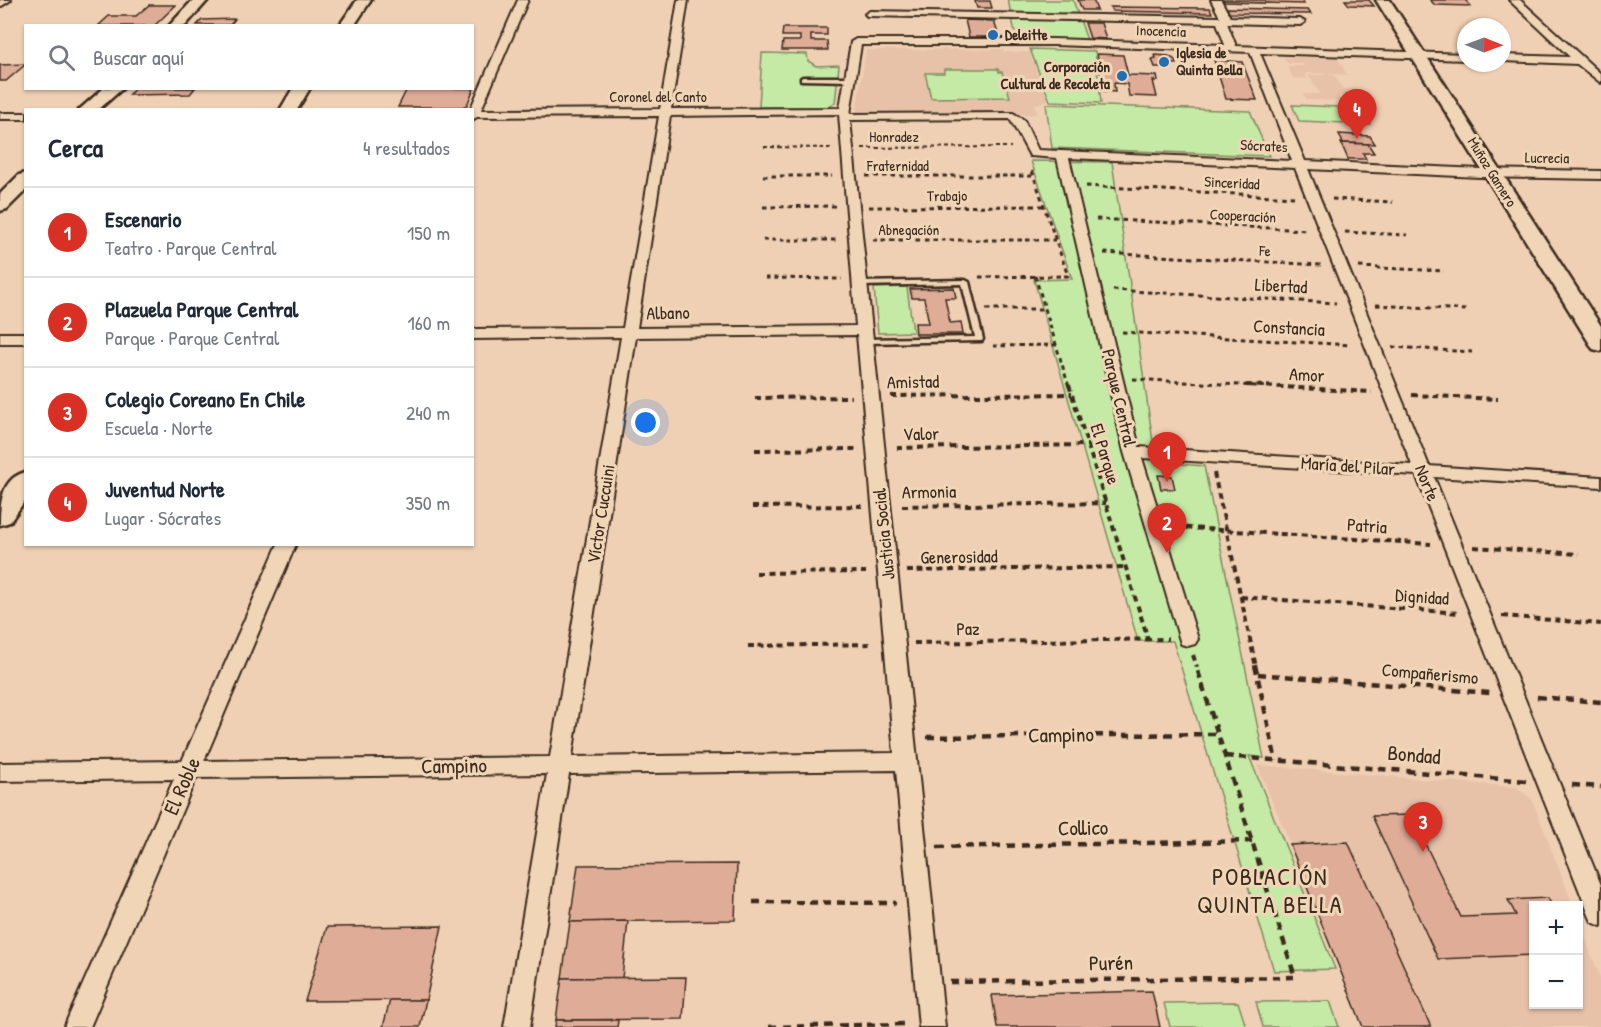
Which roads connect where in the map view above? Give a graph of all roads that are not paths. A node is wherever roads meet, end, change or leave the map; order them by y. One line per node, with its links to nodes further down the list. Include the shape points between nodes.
1 (6, 0): 9 (street)
2 (201, 0): 13 (street)
3 (364, 0): 14 (street)
4 (523, 0): 33 (street)
5 (683, 0): 32 (street, Víctor Cuccuini)
6 (1216, 0): 11 (street)
7 (1383, 0): 19 (street, Muñoz Gamero)
8 (1514, 0): 22 (street)
9 (0, 4)
10 (870, 14): 15 (street)
11 (1224, 20): 12 (street); 15 (street); 17 (street)
12 (1300, 22)
13 (178, 24)
14 (347, 24)
15 (1007, 25): 16 (street, Inocencia); 17 (street, Inocencia)
16 (856, 42): 24 (street, Justicia Social)
17 (1232, 49): 18 (street, Inocencia)
18 (1254, 50): 19 (street, Inocencia); 40 (street, Norte)
19 (1418, 55): 20 (street, Inocencia); 41 (street, Muñoz Gamero)
20 (1457, 57)
21 (1511, 58): 22 (street)
22 (1580, 61): 25 (street)
23 (803, 79): 24 (lane)
24 (849, 79): 34 (street, Justicia Social)
25 (1601, 80)
26 (114, 90): 29 (street)
27 (114, 90): 30 (street)
28 (301, 90): 31 (street)
29 (90, 108)
30 (105, 108)
31 (289, 108)
32 (665, 112): 34 (street, Coronel del Canto); 35 (street, Coronel del Canto); 46 (street, Víctor Cuccuini)
33 (474, 113)
34 (844, 114): 38 (street, Coronel del Canto, via 1013,116); 45 (street, Justicia Social)
35 (474, 115)
36 (0, 116): 37 (street)
37 (24, 116)
38 (1034, 153): 39 (street, Sócrates)
39 (1062, 154): 40 (street, Sócrates); 52 (street, Parque Central)
40 (1300, 164): 41 (street, Sócrates); 53 (street, Norte)
41 (1493, 173): 42 (street, Lucrecia); 51 (street, Muñoz Gamero)
42 (1601, 175)
43 (24, 181): 44 (street)
44 (0, 205)
45 (859, 284): 48 (street, Justicia Social); 48 (lane, via 965,282 979,339)
46 (630, 332): 47 (street, Albano); 48 (street, Albano); 60 (street, Víctor Cuccuini)
47 (474, 334)
48 (865, 336): 59 (street, Justicia Social)
49 (0, 338): 50 (street)
50 (24, 338)
51 (1601, 344)
52 (1132, 452): 53 (street, María del Pilar); 58 (street, Parque Central)
53 (1422, 470): 54 (street, María del Pilar); 63 (street, Norte)
54 (1601, 482)
55 (24, 483): 56 (street)
56 (0, 516)
57 (286, 546): 61 (street, El Roble)
58 (1188, 639)
59 (907, 761): 60 (street, Campino); 64 (street, Justicia Social)
60 (560, 765): 61 (street, Campino); 66 (street, Víctor Cuccuini)
61 (189, 770): 62 (street, Campino); 65 (street, El Roble)
62 (0, 772)
63 (1598, 902)
64 (932, 1025)
65 (77, 1027)
66 (517, 1027)

